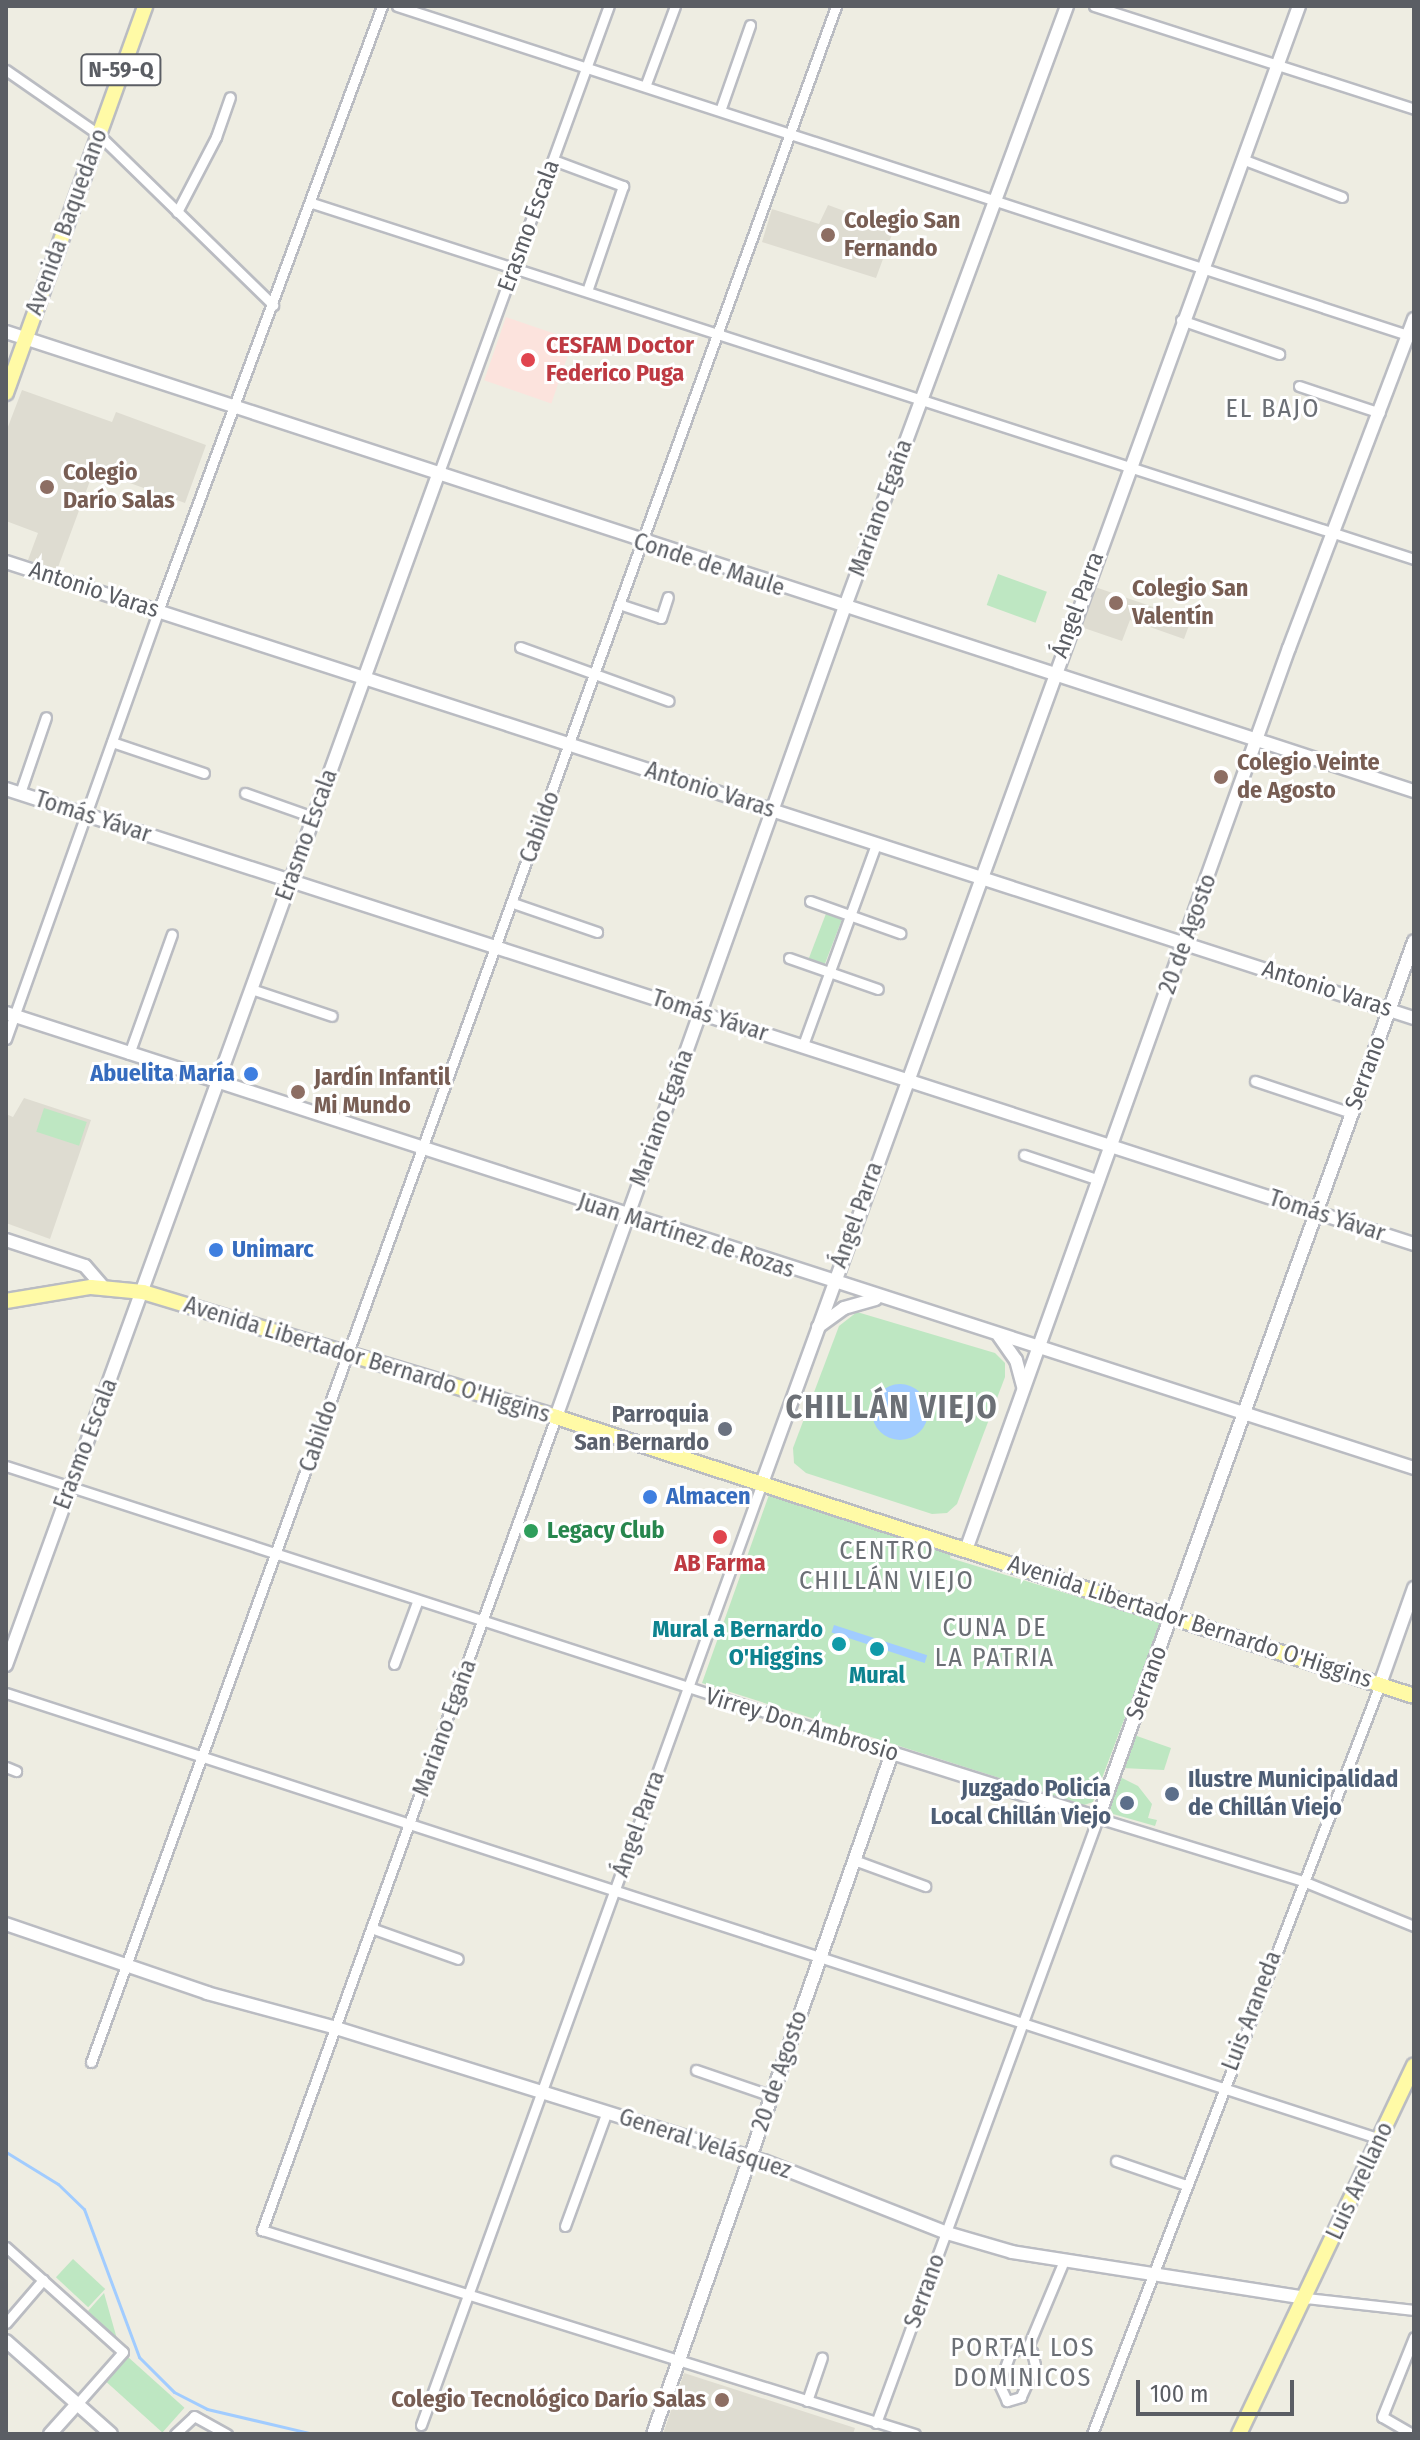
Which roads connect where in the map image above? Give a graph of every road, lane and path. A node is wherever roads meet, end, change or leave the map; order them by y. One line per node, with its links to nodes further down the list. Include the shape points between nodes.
1 (145, 6): 18 (main road, Avenida Baquedano / N-59-Q)
2 (382, 6): 23 (street)
3 (397, 6): 12 (street)
4 (609, 6): 12 (street, Erasmo Escala)
5 (675, 6): 14 (street)
6 (836, 6): 19 (street, Cabildo)
7 (1067, 6): 24 (street, Mariano Egaña)
8 (1094, 6): 11 (street)
9 (1299, 6): 11 (street, Ángel Parra)
10 (750, 25): 16 (street)
11 (1278, 64): 17 (street); 20 (street, Ángel Parra)
12 (588, 65): 14 (street); 21 (street, Erasmo Escala)
13 (6, 70): 18 (street)
14 (646, 84): 16 (street)
15 (230, 97): 25 (street, via 216,137)
16 (721, 108): 19 (street)
17 (1414, 109)
18 (98, 134): 25 (street); 35 (main road, Avenida Baquedano / N-59-Q)
19 (789, 134): 24 (street); 33 (street, Cabildo)
20 (1242, 159): 22 (street); 27 (street, Ángel Parra)
21 (553, 160): 26 (street, Erasmo Escala); 28 (street, via 623,186)
22 (1342, 197)
23 (312, 203): 26 (street); 29 (street)
24 (994, 203): 27 (street); 39 (street, Mariano Egaña)
25 (177, 212): 29 (street)
26 (514, 268): 28 (street); 43 (street, Erasmo Escala)
27 (1200, 270): 31 (street, Ángel Parra); 34 (street)
28 (587, 291): 33 (street)
29 (273, 305): 40 (street)
30 (1414, 319): 34 (street, 20 de Agosto)
31 (1181, 320): 36 (street); 42 (street, Ángel Parra)
32 (6, 332): 35 (street, Conde de Maule)
33 (716, 333): 39 (street); 45 (street, Cabildo)
34 (1411, 336): 41 (street, 20 de Agosto)
35 (25, 337): 38 (main road, Avenida Baquedano / N-59-Q); 40 (street, Conde de Maule)
36 (1279, 354)
37 (1299, 386): 41 (street)
38 (6, 393)
39 (922, 400): 42 (street); 50 (street, Mariano Egaña)
40 (235, 407): 43 (street, Conde de Maule); 51 (street)
41 (1380, 413): 44 (street, 20 de Agosto)
42 (1128, 467): 44 (street); 54 (street, Ángel Parra)
43 (438, 475): 45 (street, Conde de Maule); 55 (street, Erasmo Escala)
44 (1335, 534): 46 (street); 58 (street, 20 de Agosto)
45 (641, 543): 49 (street, Cabildo); 50 (street, Conde de Maule)
46 (1414, 559)
47 (6, 562): 51 (street, Antonio Varas)
48 (668, 597): 49 (street, via 661,618)
49 (619, 604): 53 (street, Cabildo)
50 (844, 609): 54 (street, Conde de Maule); 66 (street, Mariano Egaña)
51 (158, 611): 55 (street, Antonio Varas); 59 (street)
52 (520, 647): 53 (street)
53 (595, 673): 56 (street); 60 (street, Cabildo)
54 (1053, 675): 58 (street, Conde de Maule); 70 (street, Ángel Parra)
55 (364, 677): 60 (street, Antonio Varas); 68 (street, Erasmo Escala)
56 (669, 701)
57 (46, 717): 64 (street)
58 (1257, 740): 63 (street, Conde de Maule); 79 (street, 20 de Agosto)
59 (112, 742): 61 (street); 67 (street)
60 (569, 744): 66 (street, Antonio Varas); 73 (street, Cabildo)
61 (204, 773)
62 (6, 789): 64 (street, Tomás Yávar)
63 (1414, 791)
64 (20, 793): 67 (street, Tomás Yávar)
65 (245, 793): 68 (street)
66 (772, 810): 69 (street, Antonio Varas); 86 (street, Mariano Egaña)
67 (87, 816): 71 (street, Tomás Yávar); 87 (street)
68 (313, 817): 71 (street, Erasmo Escala)
69 (876, 844): 70 (street, Antonio Varas); 74 (street)
70 (979, 879): 79 (street, Antonio Varas); 93 (street, Ángel Parra)
71 (290, 882): 80 (street, Tomás Yávar); 83 (street, Erasmo Escala)
72 (810, 901): 74 (street)
73 (513, 903): 75 (street); 80 (street, Cabildo)
74 (850, 915): 76 (street); 82 (street)
75 (597, 932)
76 (900, 933)
77 (172, 934): 92 (street)
78 (1414, 941): 85 (street, Serrano)
79 (1185, 943): 85 (street, Antonio Varas); 97 (street, 20 de Agosto)
80 (497, 947): 86 (street, Tomás Yávar); 98 (street, Cabildo)
81 (789, 958): 82 (street)
82 (830, 972): 84 (street); 91 (street)
83 (251, 989): 88 (street); 95 (street, Erasmo Escala)
84 (878, 989)
85 (1389, 1009): 89 (street, Antonio Varas); 96 (street, Serrano)
86 (700, 1013): 91 (street, Tomás Yávar); 102 (street, Mariano Egaña)
87 (10, 1015): 90 (street); 92 (street, Juan Martínez de Rozas)
88 (332, 1016)
89 (1414, 1018)
90 (6, 1039)
91 (803, 1045): 93 (street, Tomás Yávar)
92 (129, 1054): 95 (street, Juan Martínez de Rozas)
93 (907, 1078): 97 (street, Tomás Yávar); 105 (street, Ángel Parra)
94 (1255, 1081): 96 (street)
95 (217, 1083): 98 (street, Juan Martínez de Rozas); 107 (street, Erasmo Escala)
96 (1351, 1113): 101 (street, Serrano)
97 (1112, 1144): 100 (street, 20 de Agosto); 101 (street, Tomás Yávar)
98 (423, 1150): 102 (street, Juan Martínez de Rozas); 113 (street, Cabildo)
99 (1024, 1155): 100 (street)
100 (1099, 1180): 112 (street, 20 de Agosto)
101 (1315, 1212): 104 (street, Tomás Yávar); 115 (street, Serrano)
102 (627, 1217): 105 (street, Juan Martínez de Rozas); 116 (street, Mariano Egaña)
103 (6, 1240): 106 (street, via 85,1266)
104 (1414, 1244)
105 (832, 1284): 108 (street, Juan Martínez de Rozas); 110 (street, Ángel Parra)
106 (103, 1287): 107 (main road, Avenida Libertador Bernardo O'Higgins); 109 (main road, Avenida Libertador Bernardo O'Higgins)
107 (143, 1292): 113 (main road, Avenida Libertador Bernardo O'Higgins); 120 (street, Erasmo Escala)
108 (879, 1298): 110 (street, via 844,1308); 111 (street, Juan Martínez de Rozas)
109 (6, 1301)
110 (816, 1329): 119 (street, Ángel Parra)
111 (997, 1335): 112 (street, Juan Martínez de Rozas); 114 (street, via 1016,1360)
112 (1039, 1348): 114 (street, 20 de Agosto); 115 (street, Juan Martínez de Rozas)
113 (348, 1353): 116 (main road, Avenida Libertador Bernardo O'Higgins); 122 (street, Cabildo)
114 (1024, 1390): 121 (street, 20 de Agosto)
115 (1244, 1414): 118 (street, Juan Martínez de Rozas); 125 (street, Serrano)
116 (556, 1417): 119 (main road, Avenida Libertador Bernardo O'Higgins); 126 (street, Mariano Egaña)
117 (6, 1466): 120 (street, Virrey Don Ambrosio)
118 (1414, 1468)
119 (762, 1483): 121 (main road, Avenida Libertador Bernardo O'Higgins); 130 (street, Ángel Parra)
120 (69, 1487): 122 (street, Virrey Don Ambrosio); 128 (street, Erasmo Escala)
121 (966, 1550): 125 (main road, Avenida Libertador Bernardo O'Higgins)
122 (276, 1556): 124 (street, Virrey Don Ambrosio); 134 (street, Cabildo)
123 (1414, 1588): 129 (street, Luis Araneda)
124 (417, 1602): 126 (street, Virrey Don Ambrosio); 127 (street)
125 (1171, 1616): 129 (main road, Avenida Libertador Bernardo O'Higgins); 135 (street, Serrano)
126 (482, 1624): 130 (street, Virrey Don Ambrosio); 136 (street, Mariano Egaña)
127 (394, 1664)
128 (6, 1665)
129 (1380, 1684): 132 (main road, Avenida Libertador Bernardo O'Higgins); 138 (street, Luis Araneda)
130 (688, 1690): 133 (street, Virrey Don Ambrosio); 140 (street, Ángel Parra)
131 (6, 1693): 134 (street)
132 (1412, 1694)
133 (892, 1753): 135 (street, Virrey Don Ambrosio); 137 (street, 20 de Agosto)
134 (203, 1757): 136 (street); 146 (street, Cabildo)
135 (1098, 1818): 138 (street, Virrey Don Ambrosio); 147 (street, Serrano)
136 (410, 1824): 140 (street); 143 (street, Mariano Egaña)
137 (854, 1860): 139 (street); 144 (street, 20 de Agosto)
138 (1303, 1881): 142 (street, Virrey Don Ambrosio); 152 (street, Luis Araneda)
139 (925, 1886)
140 (614, 1890): 144 (street); 153 (street, Ángel Parra)
141 (6, 1924): 146 (street, General Velásquez)
142 (1414, 1926)
143 (371, 1928): 145 (street); 148 (street, Mariano Egaña)
144 (819, 1957): 147 (street); 154 (street, 20 de Agosto)
145 (458, 1959)
146 (126, 1967): 148 (street, General Velásquez); 149 (street, Cabildo)
147 (1025, 2023): 152 (street); 161 (street, Serrano)
148 (333, 2027): 153 (street, General Velásquez); 166 (street, Mariano Egaña, via 262,2230)
149 (91, 2062)
150 (1414, 2065): 156 (main road, Luis Arellano)
151 (696, 2070): 154 (street)
152 (1222, 2087): 156 (street); 159 (street, Luis Araneda)
153 (541, 2090): 155 (street, General Velásquez); 166 (street, Ángel Parra)
154 (772, 2096): 157 (street, 20 de Agosto)
155 (607, 2111): 157 (street, General Velásquez); 160 (street)
156 (1380, 2139): 167 (main road, Luis Arellano)
157 (751, 2157): 161 (street, General Velásquez); 174 (street, 20 de Agosto)
158 (1116, 2161): 159 (street)
159 (1186, 2185): 164 (street, Luis Araneda)
160 (565, 2226)
161 (947, 2233): 163 (street, General Velásquez); 177 (street, Serrano)
162 (6, 2247): 165 (street)
163 (1063, 2263): 164 (street, General Velásquez); 172 (street)
164 (1153, 2275): 167 (street, General Velásquez); 185 (street, Luis Araneda)
165 (43, 2280): 169 (street); 176 (street, via 123,2352)
166 (465, 2295): 174 (street); 178 (street, Ángel Parra)
167 (1306, 2298): 168 (street, General Velásquez); 186 (main road, Luis Arellano)
168 (1414, 2310)
169 (6, 2323)
170 (1414, 2337): 187 (street, via 1382,2417)
171 (6, 2341): 176 (street)
172 (1027, 2349): 172 (street, via 1013,2351 999,2384 1007,2401 1019,2400 1027,2385 1035,2361)
173 (822, 2357): 175 (street)
174 (680, 2360): 175 (street); 183 (street, 20 de Agosto)
175 (807, 2401): 177 (street)
176 (77, 2404): 179 (street); 180 (street)
177 (876, 2423): 184 (street)
178 (421, 2425)
179 (50, 2434)
180 (111, 2434)
181 (175, 2434): 182 (street, via 194,2416)
182 (227, 2434)
183 (653, 2434)
184 (915, 2434)
185 (1092, 2434)
186 (1239, 2434)
187 (1412, 2434)

